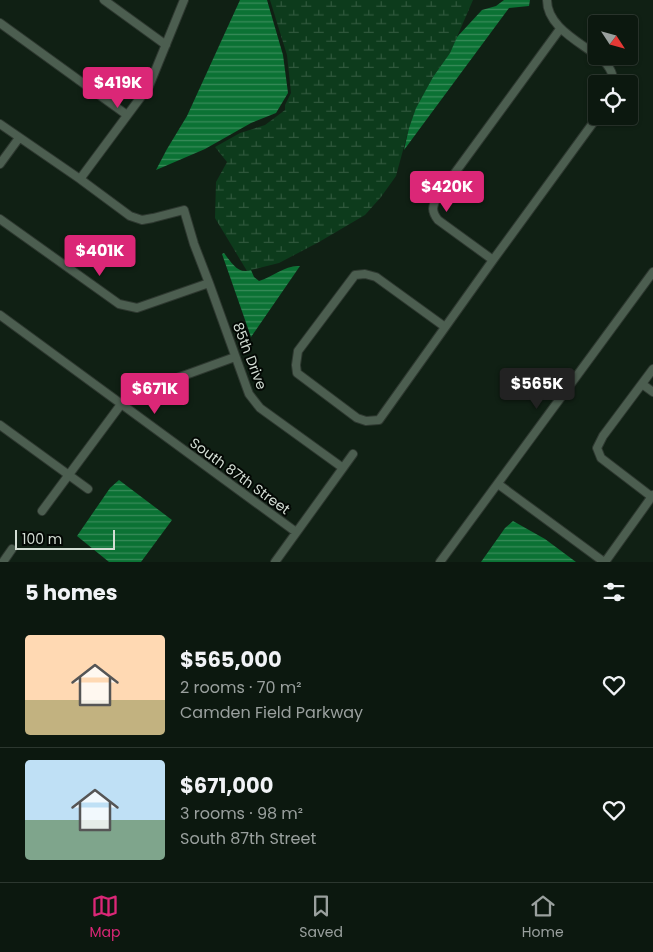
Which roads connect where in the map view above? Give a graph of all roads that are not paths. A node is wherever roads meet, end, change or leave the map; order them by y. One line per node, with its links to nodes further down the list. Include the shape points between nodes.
1 (104, 0): 6 (street)
2 (184, 0): 6 (street)
3 (547, 0): 5 (street, via 552,18)
4 (0, 23): 8 (street)
5 (560, 28): 7 (street); 15 (street, via 433,204 433,213 438,220)
6 (166, 45): 8 (street, via 149,86)
7 (588, 49)
8 (127, 115): 13 (street)
9 (0, 124): 11 (street)
10 (591, 125): 15 (street)
11 (19, 138): 12 (street); 13 (street)
12 (0, 164)
13 (80, 179): 17 (street, 85th Drive, via 130,216 142,220 184,210)
14 (0, 219): 17 (street, via 119,304 137,308)
15 (493, 260): 19 (street)
16 (653, 272): 29 (street)
17 (209, 283): 20 (street, 85th Drive)
18 (0, 315): 24 (street, South 87th Street)
19 (445, 327): 19 (street, via 379,420 366,422 357,418 297,373 298,351 356,276 365,274 376,278)
20 (235, 357): 24 (street, via 133,394); 27 (street, 85th Drive, via 248,394 260,408)
21 (653, 369): 22 (street)
22 (642, 384): 23 (street); 31 (street, via 602,436 597,448 601,458)
23 (653, 392)
24 (122, 403): 28 (street); 33 (street, South 87th Street)
25 (0, 425): 28 (street)
26 (353, 454): 27 (street)
27 (343, 468): 33 (street)
28 (69, 475): 30 (street); 32 (street)
29 (498, 484): 37 (street); 38 (street)
30 (88, 489)
31 (652, 496): 38 (street)
32 (42, 511)
33 (296, 532): 36 (street)
34 (12, 549): 35 (street)
35 (2, 562)
36 (275, 562)
37 (440, 562)
38 (604, 562)

